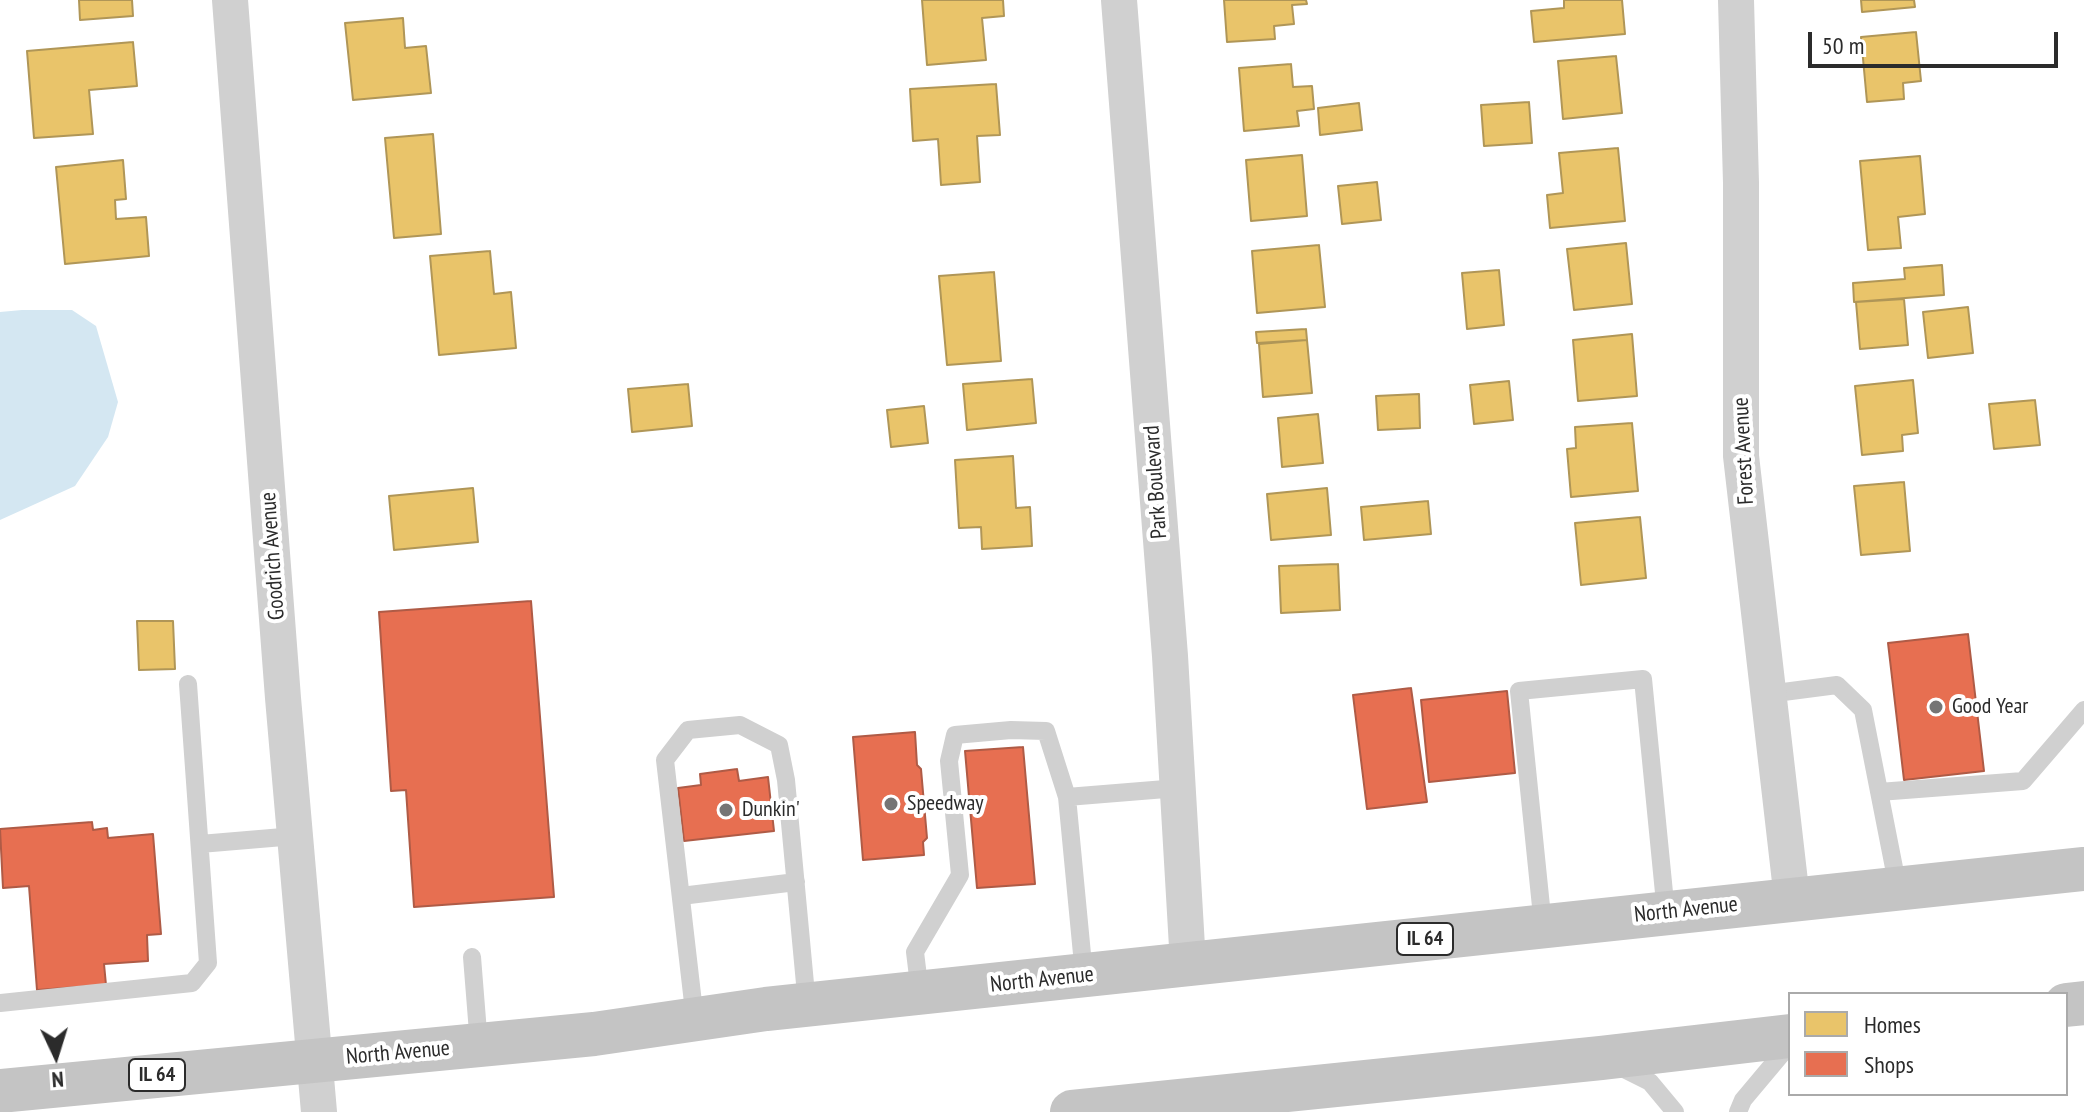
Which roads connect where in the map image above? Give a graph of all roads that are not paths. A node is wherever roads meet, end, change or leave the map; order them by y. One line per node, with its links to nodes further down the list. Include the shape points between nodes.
1 (230, 0): 10 (street, Goodrich Avenue)
2 (1119, 0): 7 (street, Park Boulevard)
3 (1736, 0): 5 (street, Forest Avenue, via 1741,456)
4 (188, 684): 11 (lane)
5 (1768, 694): 8 (lane, via 1837,685 1863,710); 16 (street, Forest Avenue)
6 (2084, 710): 8 (lane, via 2023,781)
7 (1178, 788): 9 (lane); 20 (street, Park Boulevard)
8 (1879, 792): 14 (lane)
9 (1067, 797): 21 (lane); 22 (lane, via 1046,731 955,735 949,761 960,875 915,952)
10 (295, 836): 11 (lane); 30 (street, Goodrich Avenue)
11 (200, 844): 23 (lane, via 208,963 192,983)
12 (2084, 869): 14 (main road, North Avenue / IL 64)
13 (796, 882): 15 (lane); 15 (lane, via 779,745 740,725 688,730 665,760); 24 (lane)
14 (1898, 888): 16 (main road, North Avenue / IL 64)
15 (681, 896): 25 (lane)
16 (1792, 899): 17 (main road, North Avenue / IL 64)
17 (1666, 913): 18 (main road, North Avenue / IL 64); 18 (lane, via 1643,679 1519,691)
18 (1543, 926): 20 (main road, North Avenue / IL 64)
19 (472, 957): 27 (lane)
20 (1188, 964): 21 (main road, North Avenue / IL 64)
21 (1084, 975): 22 (main road, North Avenue / IL 64)
22 (920, 993): 24 (main road, North Avenue / IL 64)
23 (0, 1003)
24 (807, 1005): 25 (main road, North Avenue / IL 64)
25 (695, 1020): 27 (main road, North Avenue / IL 64)
26 (1788, 1036): 29 (main road)
27 (479, 1045): 30 (main road, North Avenue / IL 64)
28 (1788, 1046): 35 (lane)
29 (1601, 1058): 33 (main road); 34 (lane, via 1650,1082)
30 (314, 1061): 31 (main road, North Avenue / IL 64); 32 (street, Goodrich Avenue)
31 (0, 1091)
32 (319, 1112)
33 (1072, 1112)
34 (1675, 1112)
35 (1738, 1112)

